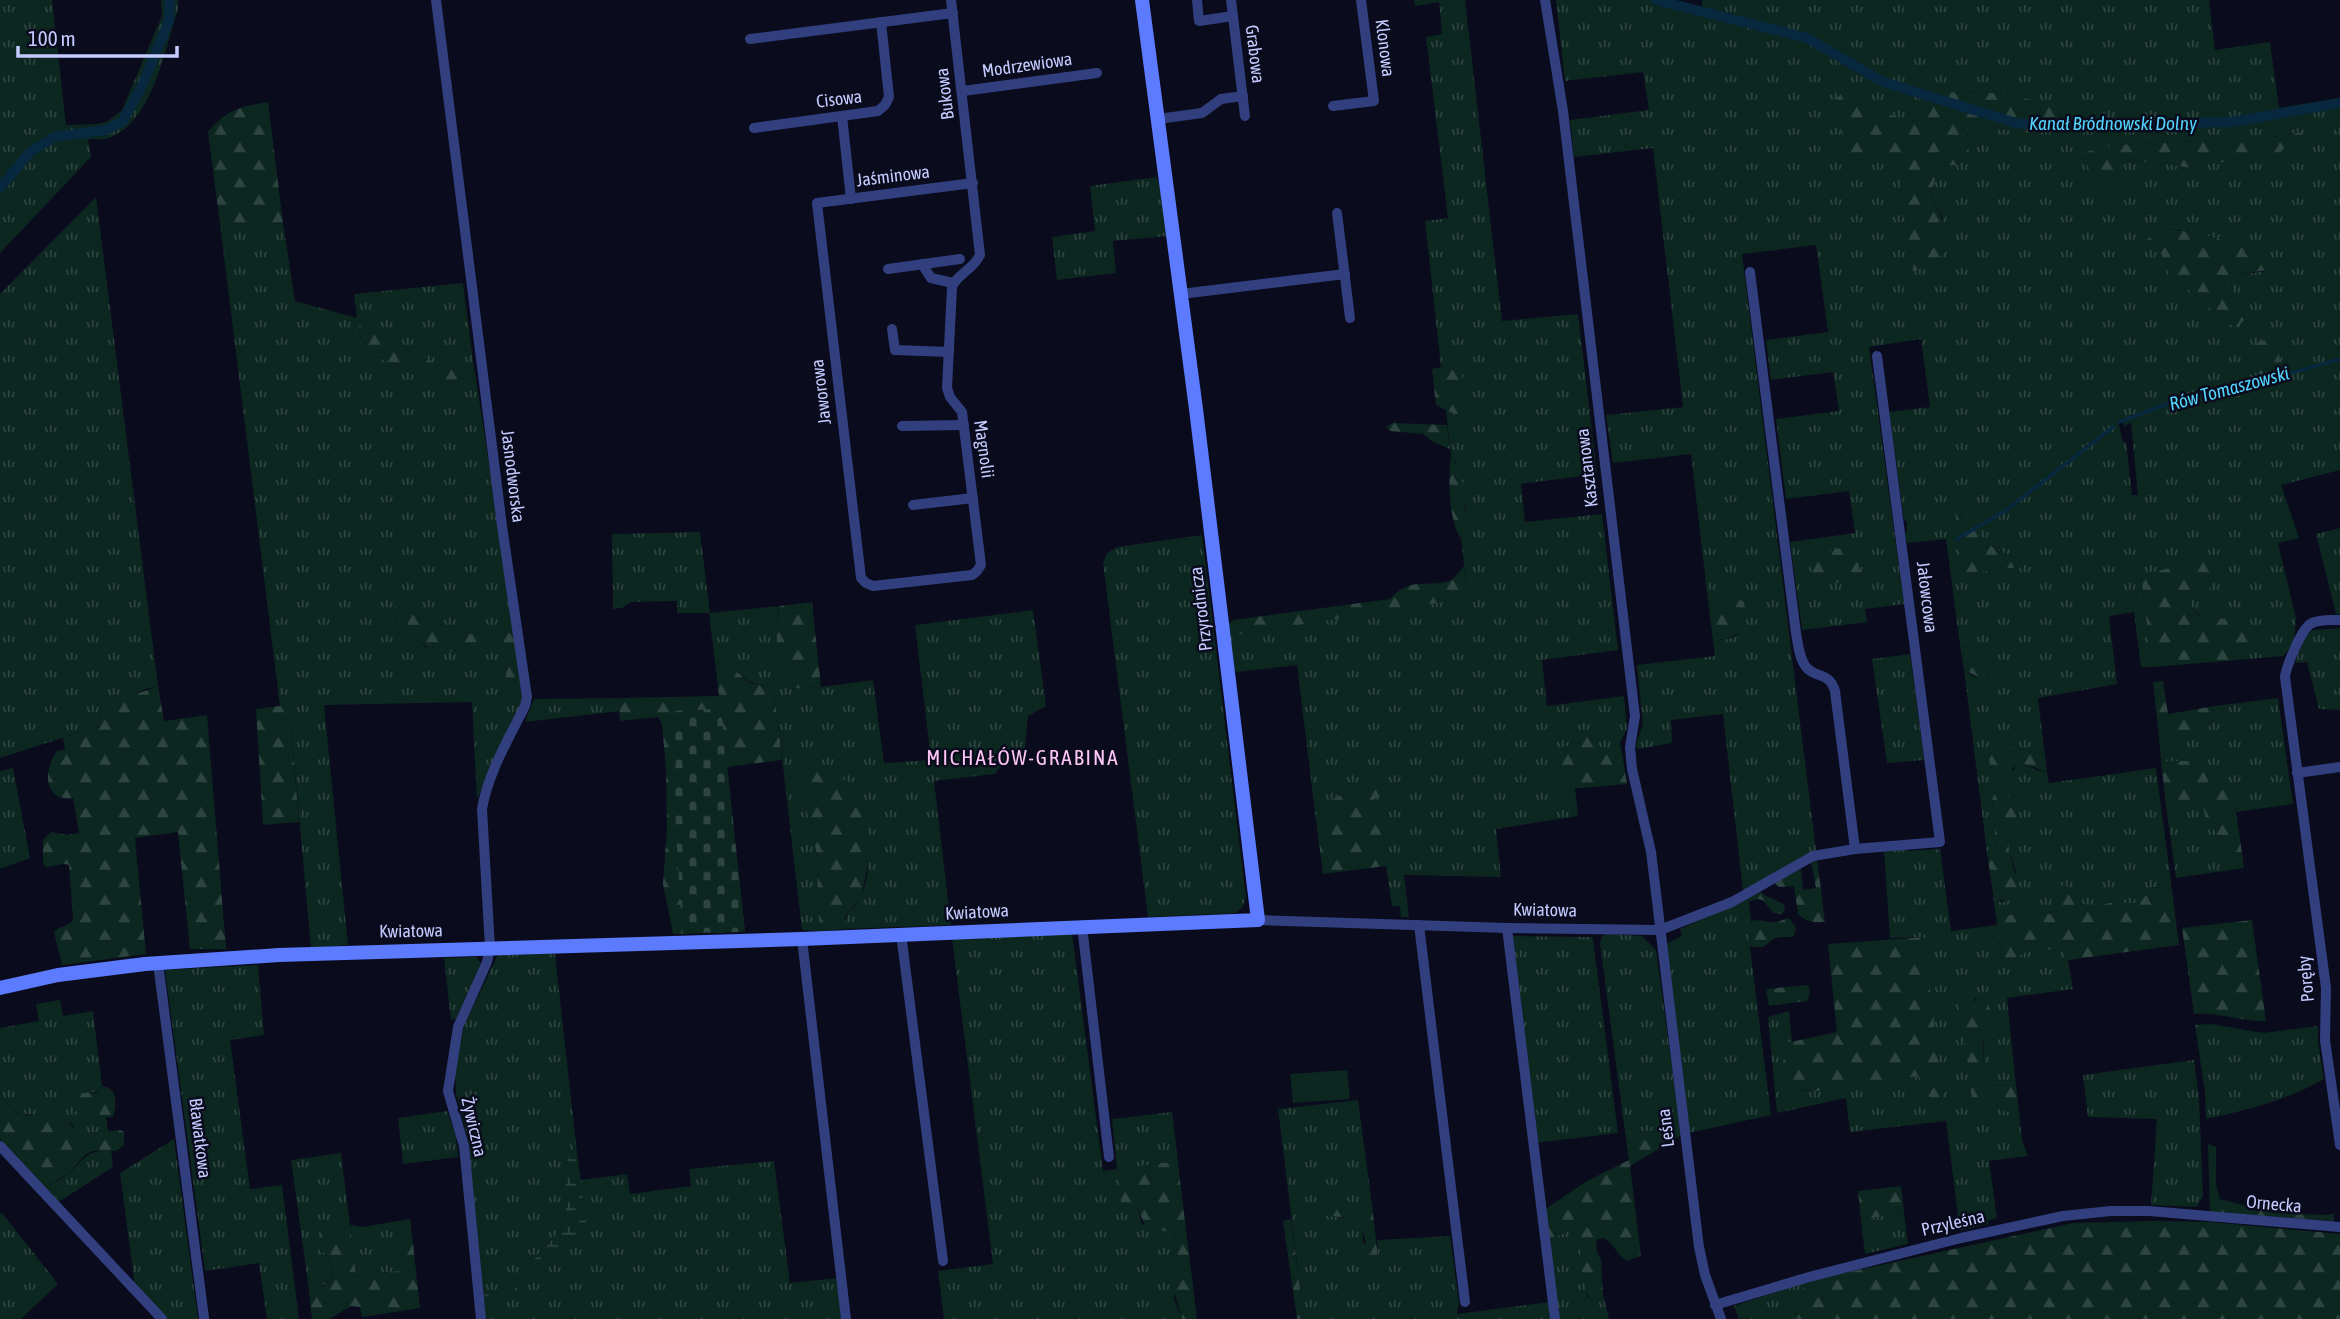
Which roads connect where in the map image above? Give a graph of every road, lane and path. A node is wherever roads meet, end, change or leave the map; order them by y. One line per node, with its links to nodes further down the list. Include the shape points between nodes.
1 (436, 0): 52 (street, Jasnodworska, via 527,697 482,808)
2 (951, 0): 8 (street, Bukowa)
3 (1142, 0): 18 (street, Przyrodnicza)
4 (1197, 0): 9 (street, Grabowa, via 1199,21)
5 (1231, 0): 9 (street, Grabowa)
6 (1362, 0): 15 (street, Klonowa, via 1374,101)
7 (1545, 0): 49 (street, Kasztanowa, via 1563,111 1635,716 1632,769 1651,852)
8 (953, 13): 10 (street); 13 (street, Bukowa)
9 (1233, 16): 14 (street, Grabowa)
10 (881, 22): 11 (street); 17 (street, Cisowa, via 889,86 886,105 871,113)
11 (750, 39)
12 (1097, 73): 13 (street, Modrzewiowa)
13 (963, 92): 20 (street, Bukowa)
14 (1243, 96): 16 (street, Grabowa); 18 (street, Grabowa, via 1221,99 1202,113)
15 (1333, 106)
16 (1245, 116)
17 (842, 117): 19 (street, Cisowa); 21 (street)
18 (1158, 119): 30 (street, Przyrodnicza)
19 (754, 128)
20 (973, 183): 21 (street, Jaśminowa); 29 (street, via 980,255)
21 (851, 199): 22 (street, Jaśminowa)
22 (817, 203): 39 (street, Jaworowa)
23 (1337, 213): 28 (street)
24 (961, 259): 25 (street)
25 (922, 264): 26 (street); 29 (street, via 931,278)
26 (888, 269)
27 (1751, 272): 44 (street, via 1796,633 1804,665 1828,678 1835,691)
28 (1345, 274): 30 (street); 31 (street)
29 (953, 283): 33 (street, Magnolii)
30 (1181, 294): 45 (street, Przyrodnicza)
31 (1350, 318)
32 (892, 329): 33 (street, via 895,350)
33 (948, 352): 35 (street, Magnolii, via 948,393 960,409)
34 (1877, 356): 43 (street, Jałowcowa)
35 (964, 425): 36 (street); 37 (street, Magnolii)
36 (902, 426)
37 (973, 498): 38 (street); 39 (street, Magnolii, via 981,565 972,575 873,586)
38 (913, 505)
39 (861, 578)
40 (2340, 620): 42 (street, Poręby, via 2310,624 2286,668)
41 (2340, 767): 42 (street)
42 (2297, 773): 55 (street, Poręby, via 2326,988 2325,1040)
43 (1940, 842): 44 (street, Kwiatowa)
44 (1855, 849): 49 (street, Kwiatowa, via 1813,856 1732,902)
45 (1258, 920): 46 (street, Kwiatowa); 47 (street, Kwiatowa)
46 (1419, 925): 48 (street, Kwiatowa); 61 (street)
47 (1082, 926): 50 (street, Kwiatowa); 57 (street)
48 (1507, 928): 49 (street, Kwiatowa); 67 (street)
49 (1660, 930): 62 (street, Leśna, via 1695,1221)
50 (901, 934): 51 (street, Kwiatowa); 60 (street)
51 (802, 939): 52 (street, Kwiatowa); 66 (street)
52 (489, 948): 53 (street, Kwiatowa); 65 (street, Żywiczna, via 458,1027 448,1091 464,1146)
53 (158, 963): 54 (street, Kwiatowa, via 58,975); 63 (street, Bławatkowa)
54 (0, 988)
55 (2340, 1145)
56 (0, 1146): 64 (street)
57 (1109, 1157)
58 (2205, 1216): 59 (street, Ornecka); 62 (street, Przyleśna, via 2111,1211 2063,1216 1961,1238)
59 (2340, 1227)
60 (943, 1261)
61 (1465, 1302)
62 (1715, 1305): 68 (street, Leśna)
63 (204, 1318)
64 (162, 1319)
65 (481, 1319)
66 (846, 1319)
67 (1555, 1319)
68 (1721, 1319)

